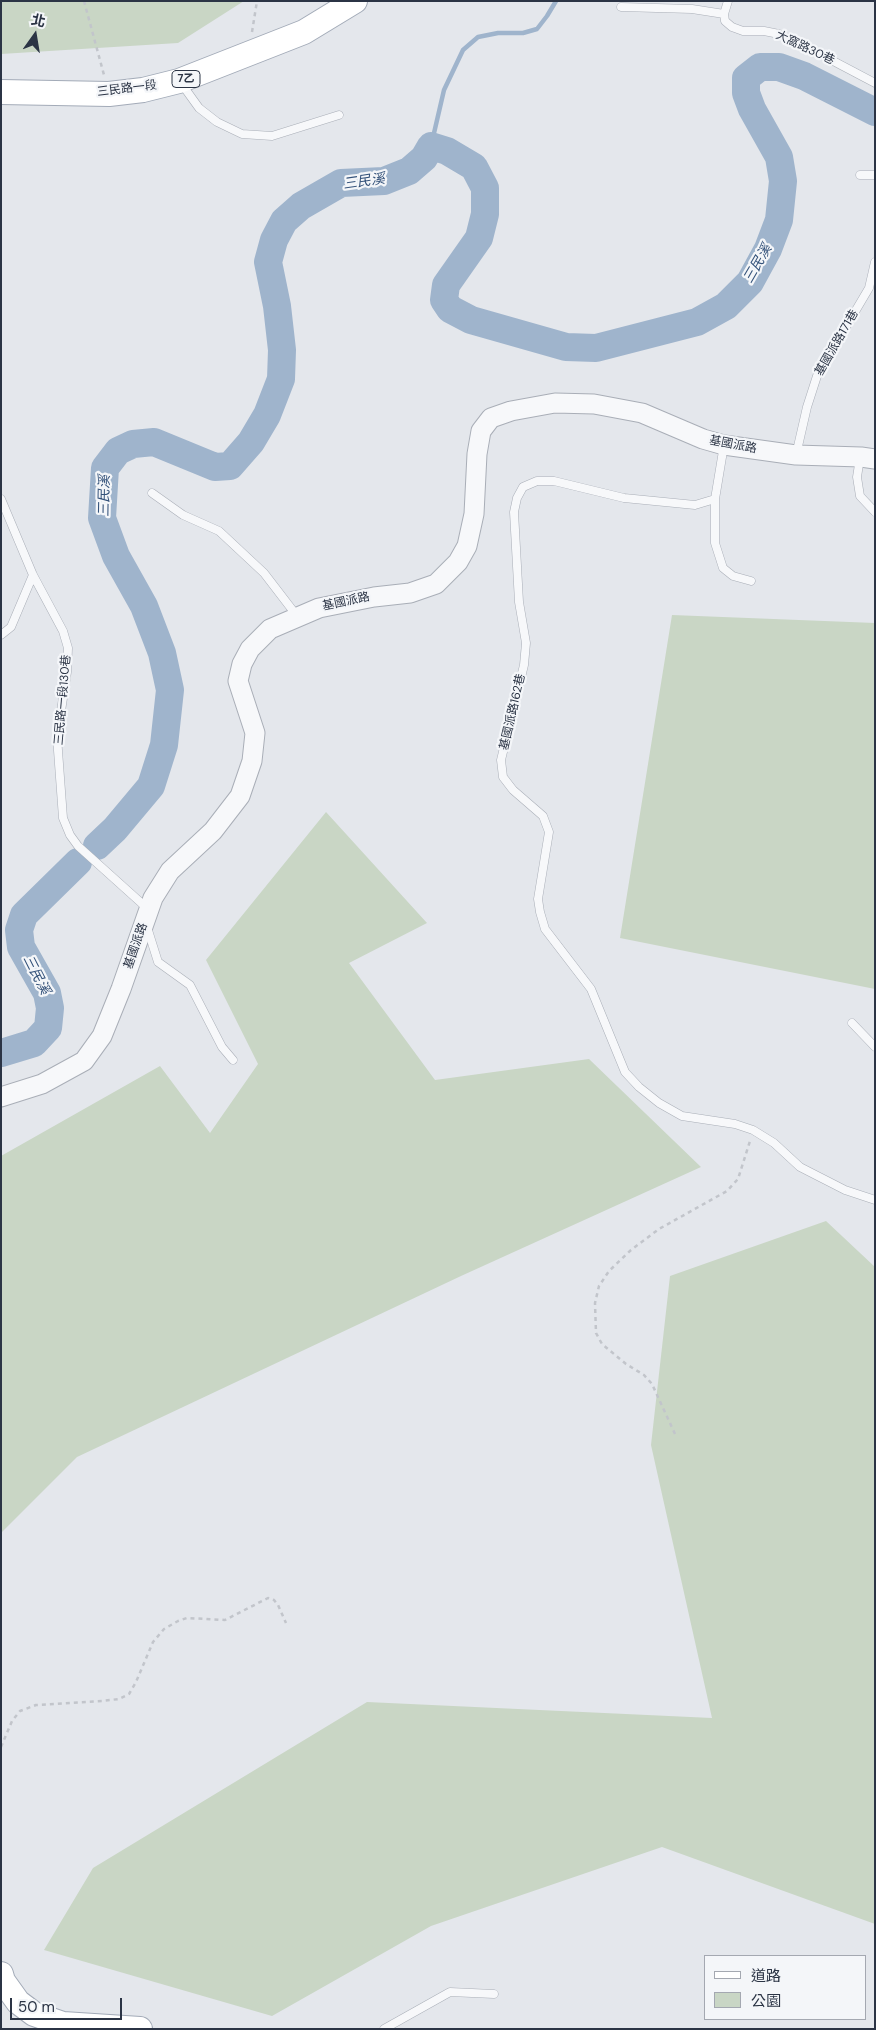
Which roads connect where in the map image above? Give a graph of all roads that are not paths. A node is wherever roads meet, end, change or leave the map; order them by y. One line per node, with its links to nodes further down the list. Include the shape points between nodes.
1 (355, 1): 5 (main road, 三民路一段 / 7乙, via 304,32)
2 (728, 1): 4 (lane)
3 (621, 7): 4 (lane, via 692,9)
4 (724, 14): 6 (lane, 大窩路30巷, via 725,21 732,27 779,34)
5 (180, 81): 7 (main road, 三民路一段 / 7乙, via 109,94); 8 (lane, via 205,113 242,134 272,136)
6 (875, 83)
7 (1, 92)
8 (339, 115)
9 (860, 175): 10 (lane)
10 (875, 175)
11 (875, 262): 13 (lane, 基國派路171巷, via 869,288 817,376)
12 (724, 446): 13 (street, 基國派路); 17 (lane); 21 (street, 基國派路, via 642,413 594,404 555,403 511,410 490,418 481,432 474,514 467,546 458,562 436,584 410,593 319,608)
13 (796, 455): 14 (street, 基國派路)
14 (868, 458): 18 (lane, via 857,477 860,496)
15 (152, 493): 21 (lane, via 183,515 219,530 264,573)
16 (1, 499): 19 (lane, 三民路一段130巷)
17 (715, 499): 20 (lane, via 715,543 723,568 733,576); 28 (lane, 基國派路162巷, via 695,505 624,498 554,481 536,481 523,487 516,498 514,512 519,602 526,643 502,760 503,777 542,816 549,832 538,899 545,928 590,988 625,1072 639,1088 682,1116 753,1130 774,1143 800,1167 845,1190)
18 (875, 512)
19 (33, 575): 22 (lane, via 10,627); 23 (lane, 三民路一段130巷, via 63,631 68,648 58,738 63,818 78,846)
20 (751, 581)
21 (298, 617): 23 (street, 基國派路, via 270,629 242,664 238,681 255,733 252,761 240,796 213,831 170,871)
22 (1, 635)
23 (147, 915): 26 (lane, via 158,962 190,985 222,1047); 27 (street, 基國派路, via 102,1036 84,1061 42,1084)
24 (852, 1023): 25 (lane)
25 (875, 1046)
26 (233, 1060)
27 (1, 1097)
28 (875, 1200)
29 (1, 1974): 31 (main road, via 18,2002 34,2014 62,2024)
30 (494, 1994): 32 (lane, via 450,1992)
31 (140, 2029)
32 (384, 2029)

